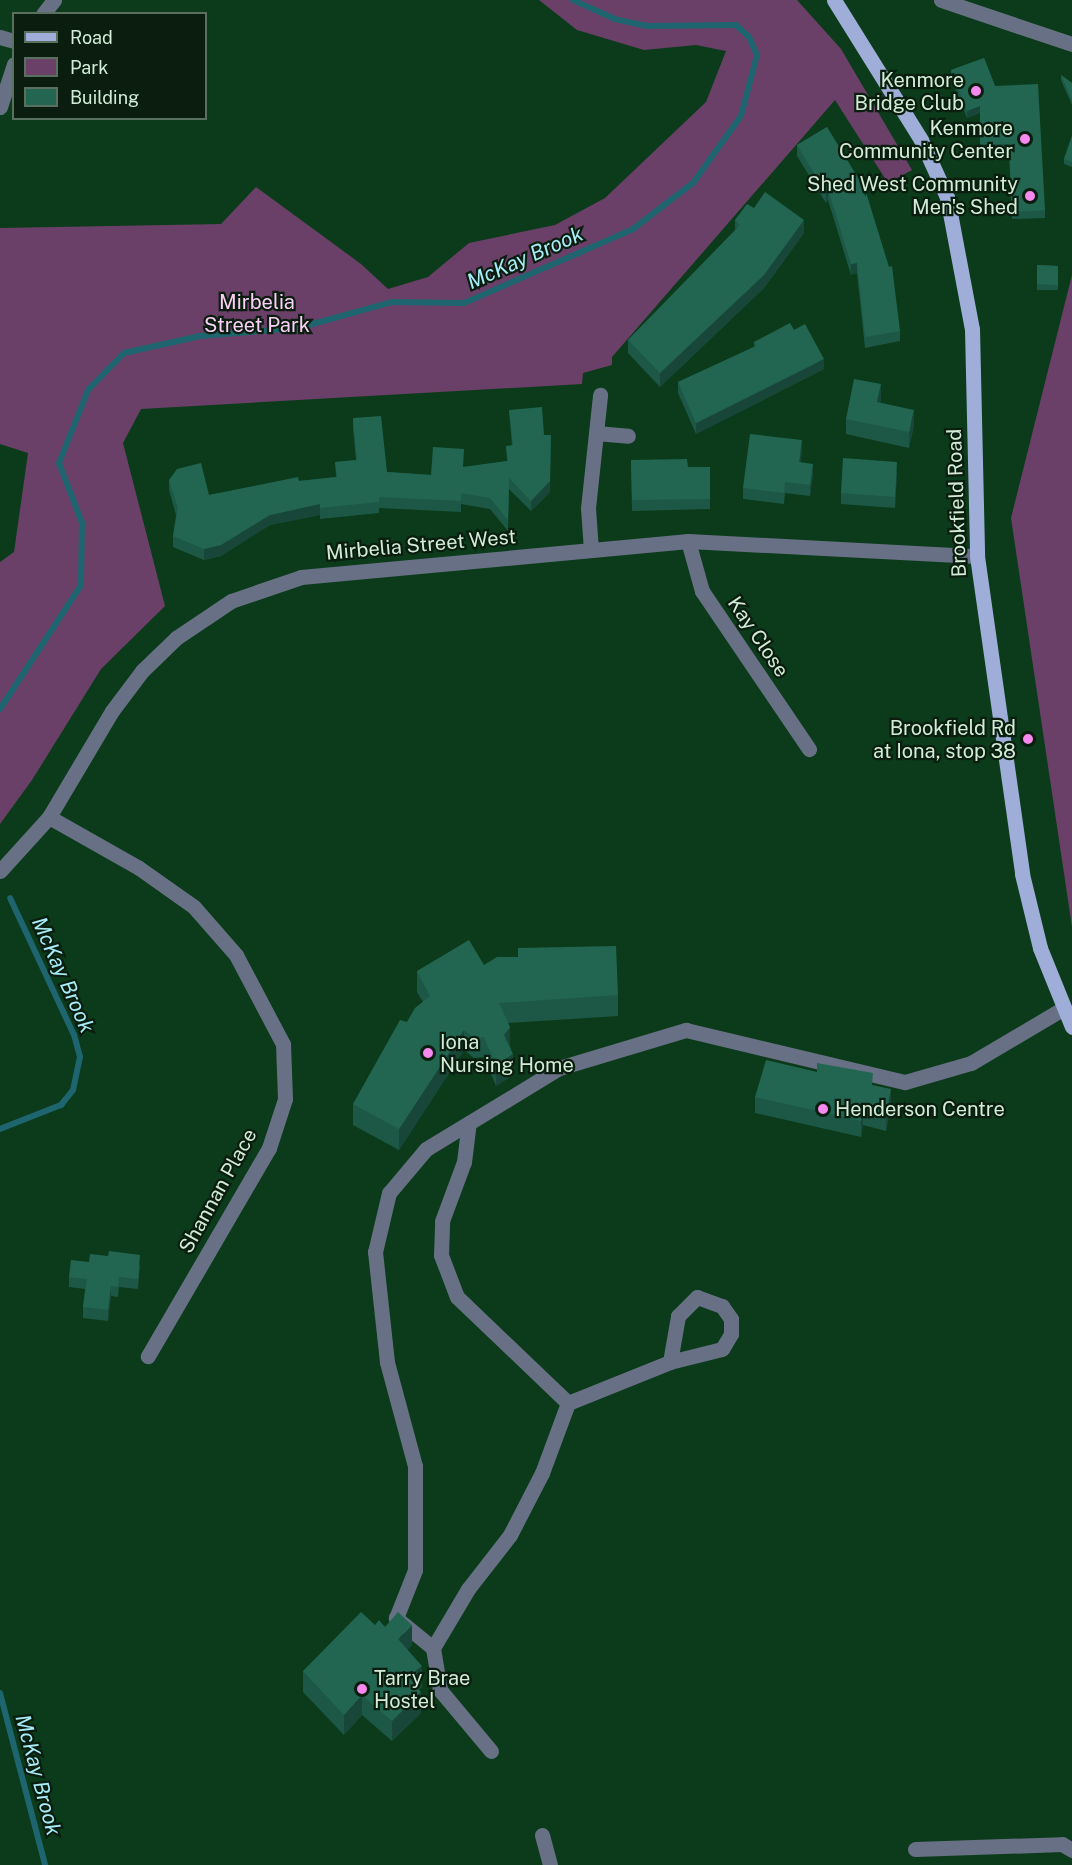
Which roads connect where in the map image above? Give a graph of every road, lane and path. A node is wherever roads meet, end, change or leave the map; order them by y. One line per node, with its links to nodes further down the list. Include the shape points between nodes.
1 (54, 0): 4 (street)
2 (834, 0): 13 (main road, Brookfield Road, via 921,140 947,197 972,328)
3 (940, 0): 5 (street)
4 (45, 12)
5 (1072, 44)
6 (12, 70): 7 (street)
7 (0, 107)
8 (600, 395): 9 (street)
9 (596, 433): 10 (street); 12 (street, via 588,508)
10 (628, 436)
11 (688, 541): 12 (street, Mirbelia Street West); 13 (street, Mirbelia Street West); 14 (street, Kay Close, via 702,591)
12 (591, 550): 15 (street, Mirbelia Street West, via 301,577 231,601 176,638 142,671 112,711)
13 (977, 556): 17 (main road, Brookfield Road, via 1022,874 1040,948)
14 (809, 749)
15 (49, 817): 16 (street, Mirbelia Street West); 20 (street, Shannan Place, via 139,868 194,907 236,955 283,1044 285,1099 269,1148)
16 (0, 871)
17 (1064, 1008): 18 (main road, Brookfield Road); 19 (street, via 971,1063 905,1082 686,1030 559,1068)
18 (1072, 1027)
19 (469, 1123): 22 (street, via 464,1162 442,1221 441,1255 457,1297); 23 (street, via 426,1149 389,1193 375,1252 387,1362 415,1466 416,1570 396,1618)
20 (148, 1356)
21 (670, 1362): 21 (street, via 678,1316 697,1297 722,1306 731,1320 732,1334 722,1349); 22 (street)
22 (568, 1403): 23 (street, via 542,1473 510,1535 468,1589)
23 (433, 1648): 24 (street, via 440,1690)
24 (491, 1751)
25 (542, 1835): 28 (street)
26 (915, 1848): 27 (street, via 1062,1844)
27 (1072, 1850)
28 (550, 1865)

